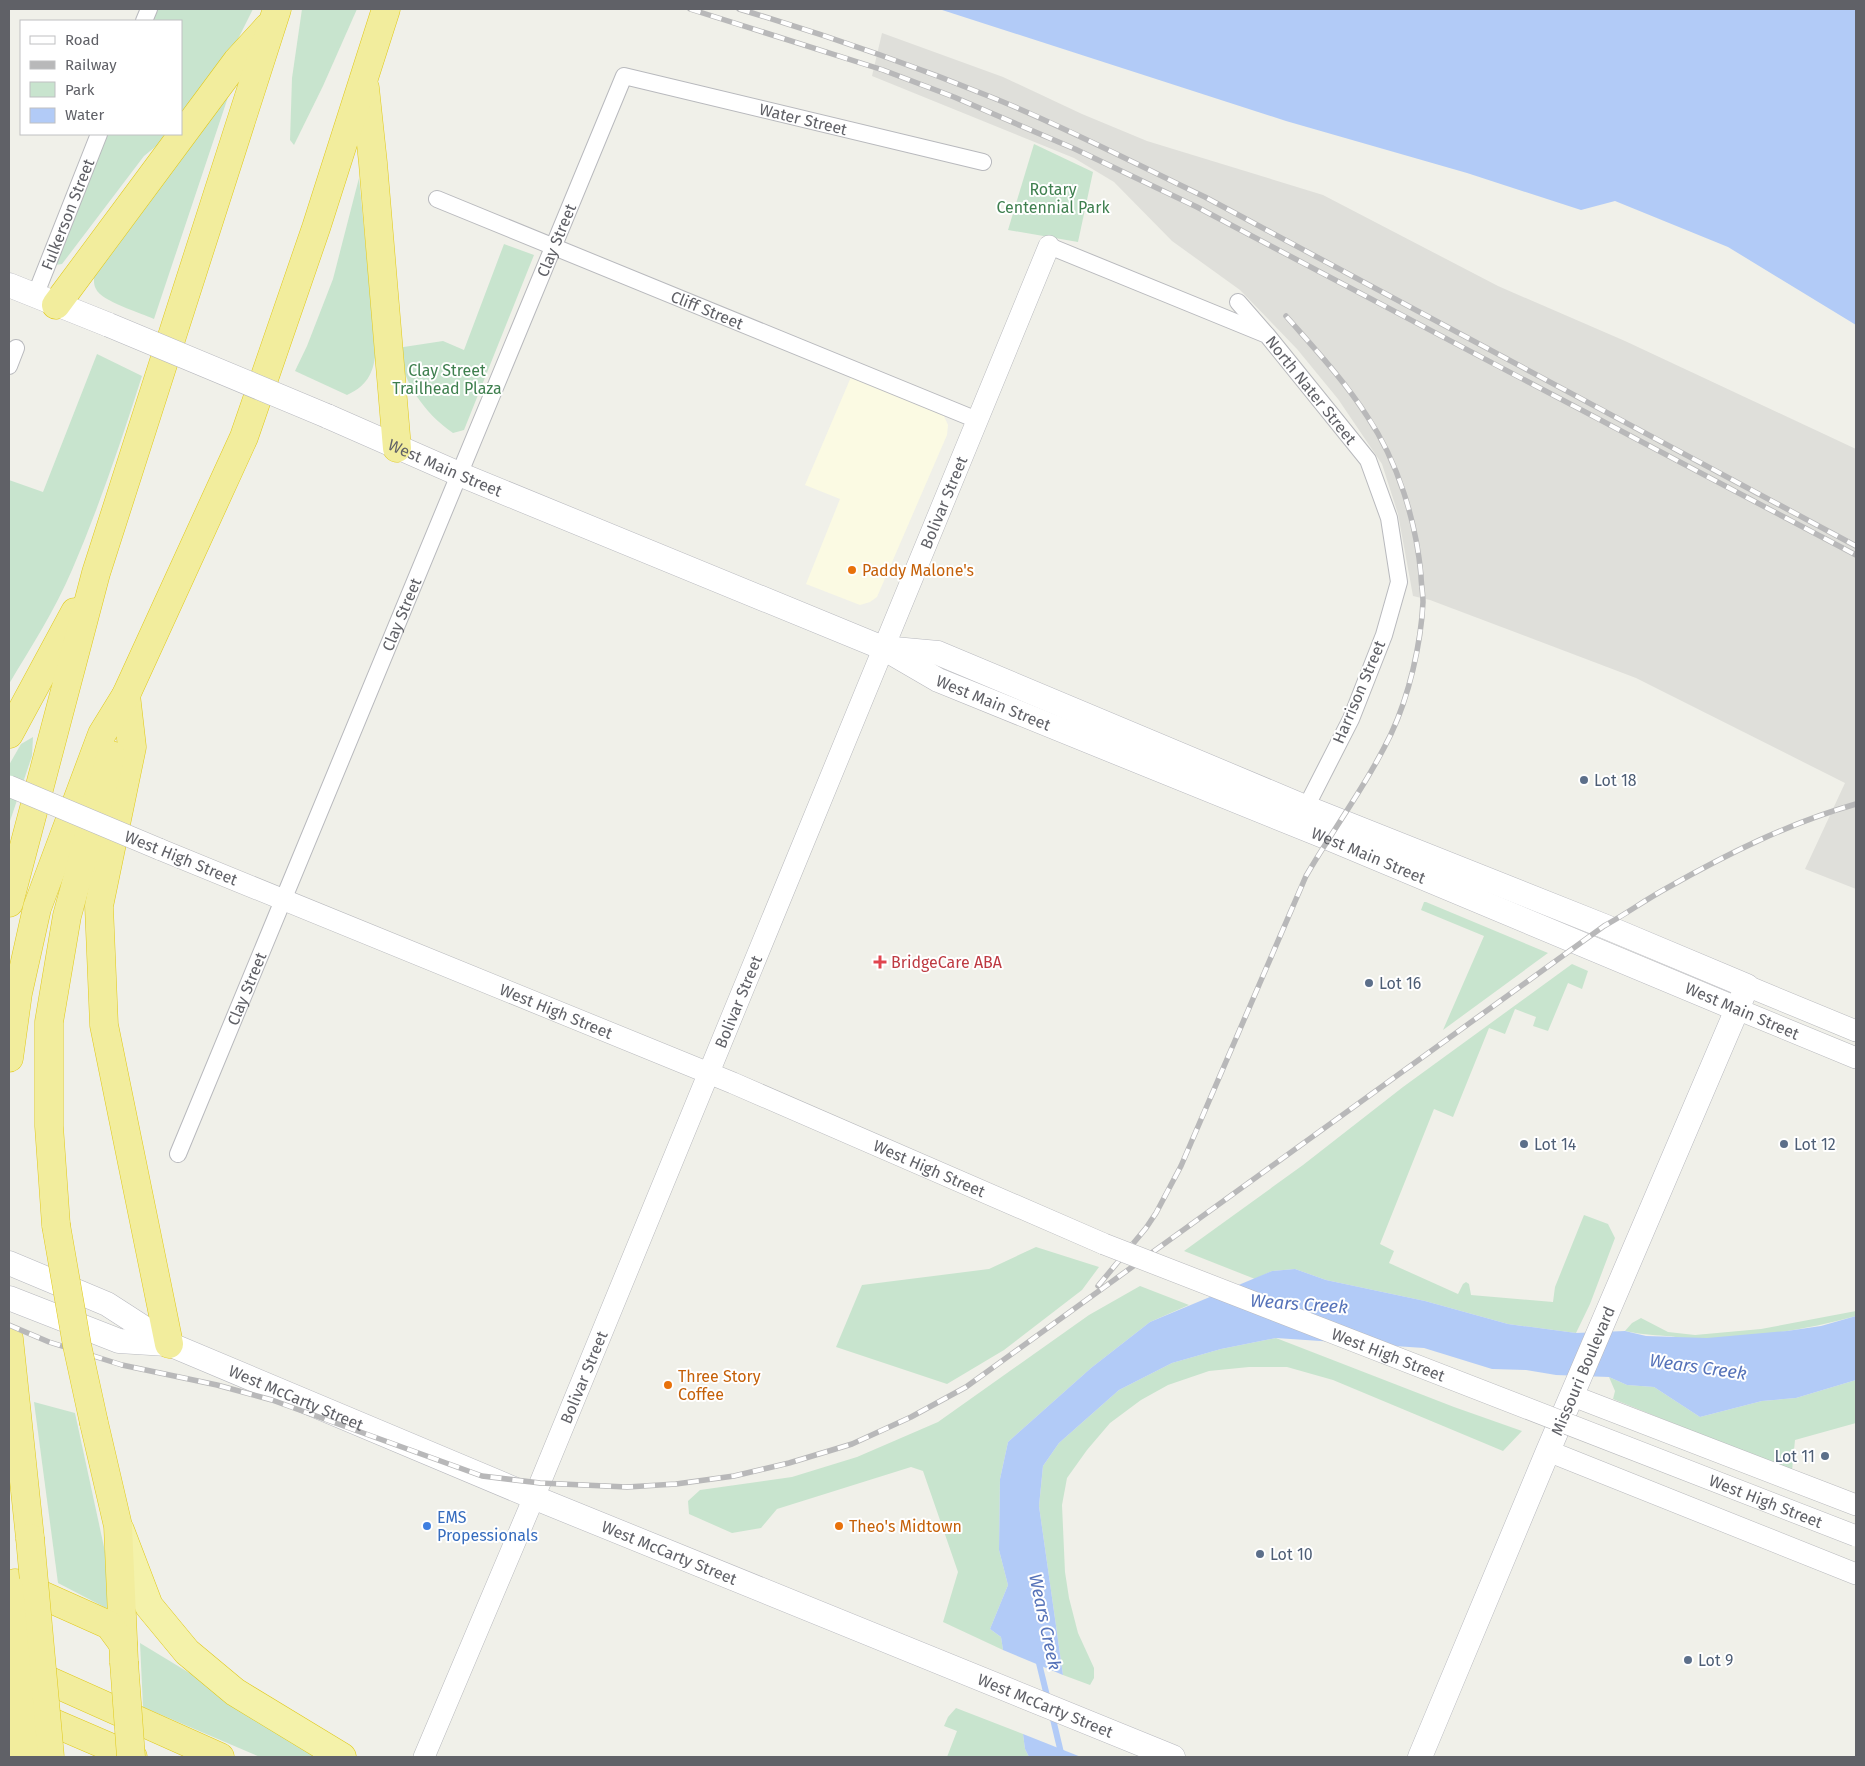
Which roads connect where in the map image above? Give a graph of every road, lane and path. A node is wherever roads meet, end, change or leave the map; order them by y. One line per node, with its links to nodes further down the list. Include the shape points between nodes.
1 (386, 9): 4 (highway)
2 (276, 14): 5 (highway); 21 (highway)
3 (624, 76): 8 (street, Water Street); 11 (street, Clay Street)
4 (364, 78): 19 (highway); 24 (highway, via 244,437)
5 (182, 129)
6 (99, 135): 13 (street, Fulkerson Street)
7 (178, 135): 13 (highway)
8 (983, 162)
9 (437, 199): 11 (street, Cliff Street)
10 (1049, 246): 15 (street, North Nater Street); 18 (street, Bolivar Street)
11 (553, 247): 18 (street, Cliff Street); 20 (street, Clay Street)
12 (9, 285): 13 (main road, West Main Street)
13 (45, 300): 19 (main road, West Main Street, bridge)
14 (1238, 302): 15 (street)
15 (1267, 335): 22 (street, North Nater Street, via 1368,460 1389,518)
16 (16, 348): 17 (street)
17 (9, 366)
18 (977, 420): 23 (street, Bolivar Street)
19 (397, 448): 20 (main road, West Main Street)
20 (459, 474): 23 (main road, West Main Street); 28 (street, Clay Street)
21 (96, 573): 25 (highway); 29 (highway)
22 (1399, 582): 27 (street, Harrison Street, via 1384,635 1351,719)
23 (883, 648): 27 (main road, West Main Street, via 938,680); 35 (street, Bolivar Street)
24 (126, 695): 33 (highway, via 102,734 37,908 18,993); 40 (highway, via 132,746 99,906 104,1025); 45 (highway, bridge, via 67,916 50,1022 49,1126 56,1225 77,1345)
25 (9, 734)
26 (9, 786): 28 (street, West High Street, bridge)
27 (1301, 817): 30 (main road, West Main Street, via 1604,926); 31 (main road, West Main Street)
28 (283, 900): 35 (street, West High Street); 36 (street, Clay Street)
29 (9, 903)
30 (1747, 986): 31 (main road, Missouri Boulevard); 32 (street, West Main Street)
31 (1737, 1009): 34 (street, West Main Street); 41 (main road, Missouri Boulevard)
32 (1856, 1031)
33 (9, 1058)
34 (1856, 1058)
35 (708, 1074): 43 (street, Bolivar Street); 46 (street, West High Street, bridge, via 1104,1244)
36 (178, 1154)
37 (9, 1263): 40 (main road, West McCarty Street, via 107,1304)
38 (9, 1298): 40 (main road, West McCarty Street, via 119,1341)
39 (9, 1338): 54 (highway, bridge)
40 (169, 1344): 43 (main road, West McCarty Street)
41 (1573, 1396): 42 (main road, Missouri Boulevard); 44 (street)
42 (1548, 1451): 47 (street); 60 (main road, Missouri Boulevard)
43 (533, 1497): 58 (street, Bolivar Street); 59 (main road, West McCarty Street)
44 (1856, 1505)
45 (118, 1526): 50 (highway); 57 (highway, via 149,1606 186,1652 235,1692)
46 (1856, 1536)
47 (1856, 1574)
48 (9, 1581): 50 (highway, via 109,1625)
49 (9, 1588): 53 (highway, bridge)
50 (124, 1653): 55 (highway, bridge)
51 (9, 1662): 56 (highway)
52 (9, 1703): 55 (highway)
53 (24, 1757)
54 (50, 1757)
55 (132, 1757)
56 (220, 1757)
57 (342, 1757)
58 (424, 1757)
59 (1173, 1757)
60 (1420, 1757)

